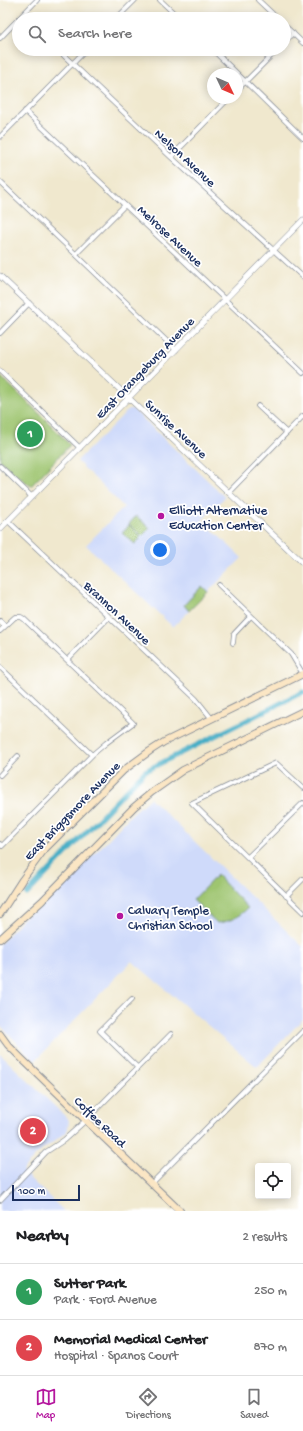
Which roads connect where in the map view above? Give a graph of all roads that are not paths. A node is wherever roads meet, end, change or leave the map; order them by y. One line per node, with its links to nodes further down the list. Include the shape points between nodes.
1 (37, 0): 5 (street)
2 (135, 0): 6 (street)
3 (160, 0): 7 (street)
4 (258, 0): 8 (street)
5 (25, 12)
6 (123, 12)
7 (173, 12)
8 (271, 12)
9 (12, 25): 11 (street)
10 (293, 34): 12 (street)
11 (0, 38)
12 (303, 43)
13 (64, 56): 17 (street, Nelson Avenue)
14 (80, 56): 17 (street)
15 (219, 56): 18 (street)
16 (271, 56): 18 (street)
17 (72, 64): 21 (street); 24 (street, Nelson Avenue)
18 (246, 81): 19 (street); 23 (street)
19 (243, 84)
20 (223, 104): 24 (street)
21 (26, 111): 22 (street); 26 (street, Melrose Avenue)
22 (0, 137)
23 (303, 138)
24 (171, 157): 28 (street, Nelson Avenue)
25 (0, 182): 29 (street)
26 (125, 205): 29 (street); 32 (street, Melrose Avenue)
27 (303, 220): 28 (street, East Orangeburg Avenue)
28 (273, 251): 31 (street, Nelson Avenue); 32 (street, East Orangeburg Avenue)
29 (76, 254): 35 (street)
30 (0, 276): 33 (street, Sunrise Avenue)
31 (303, 277)
32 (225, 300): 35 (street, East Orangeburg Avenue); 37 (street, Melrose Avenue)
33 (29, 303): 34 (street); 38 (street, Sunrise Avenue)
34 (0, 333)
35 (176, 350): 38 (street, East Orangeburg Avenue)
36 (0, 371): 42 (street)
37 (303, 373)
38 (129, 398): 42 (street, East Orangeburg Avenue); 44 (street, Sunrise Avenue)
39 (258, 406): 41 (street)
40 (303, 416): 41 (street)
41 (287, 433): 44 (street)
42 (80, 448): 45 (street, East Orangeburg Avenue)
43 (0, 466): 45 (street)
44 (229, 492): 48 (street, Sunrise Avenue)
45 (32, 497): 46 (street, East Orangeburg Avenue)
46 (8, 521): 47 (street, East Orangeburg Avenue); 51 (street, Brannon Avenue)
47 (0, 529)
48 (303, 563)
49 (219, 585): 50 (street)
50 (251, 616): 55 (street, via 234,634); 58 (street, via 294,657)
51 (109, 617): 56 (street); 60 (street, Brannon Avenue, via 196,699)
52 (0, 621): 53 (street)
53 (5, 626): 54 (street); 56 (street, via 12,619 24,619)
54 (0, 631)
55 (233, 643)
56 (67, 660): 61 (street, via 133,723)
57 (0, 667): 61 (street)
58 (303, 674): 60 (main road, East Briggsmore Avenue)
59 (303, 712): 72 (main road, via 184,770 152,792)
60 (212, 719): 71 (main road, East Briggsmore Avenue, via 150,751 128,766 44,850)
61 (92, 755): 66 (street)
62 (18, 756): 63 (street)
63 (0, 775)
64 (303, 788): 67 (street, via 276,763 192,803)
65 (303, 803): 67 (street)
66 (1, 845)
67 (248, 858): 69 (street)
68 (303, 879): 69 (street)
69 (286, 896): 70 (street)
70 (303, 912)
71 (0, 914)
72 (0, 939)
73 (132, 999): 79 (street, via 100,1031)
74 (303, 1031): 81 (street)
75 (0, 1034): 78 (main road, Coffee Road)
76 (171, 1034): 79 (street)
77 (0, 1041): 78 (main road, Coffee Road)
78 (8, 1045): 80 (main road, Coffee Road)
79 (138, 1067): 80 (street)
80 (85, 1121): 81 (main road, Coffee Road); 82 (street, via 46,1152)
81 (151, 1184): 83 (main road, Coffee Road)
82 (0, 1200)
83 (180, 1211)

